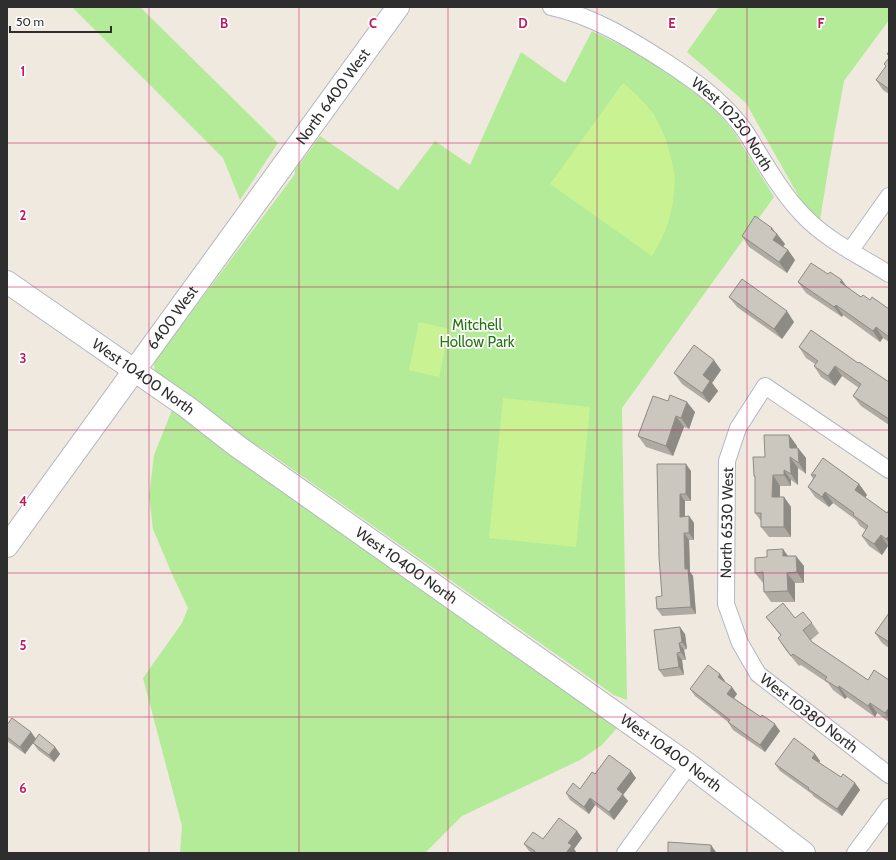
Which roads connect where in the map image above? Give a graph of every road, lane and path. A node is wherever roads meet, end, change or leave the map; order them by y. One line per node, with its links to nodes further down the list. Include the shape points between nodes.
1 (398, 7): 4 (street, North 6400 West)
2 (551, 7): 3 (street, West 10250 North)
3 (568, 9): 6 (street, West 10250 North, via 648,51 694,81 722,104 738,121 782,189 803,215 820,231)
4 (282, 167): 9 (street, 6400 West)
5 (889, 196): 6 (street)
6 (850, 251): 7 (street, West 10250 North)
7 (889, 274)
8 (7, 282): 9 (street, West 10400 North)
9 (135, 371): 11 (street, 6400 West); 13 (street, West 10400 North, via 237,446)
10 (889, 470): 12 (street, North 6530 West, via 765,386 738,428 727,461 726,604)
11 (7, 546)
12 (740, 643): 14 (street, West 10380 North, via 758,674)
13 (689, 764): 16 (street); 17 (street, West 10400 North)
14 (889, 775)
15 (889, 807): 18 (street)
16 (625, 853)
17 (804, 853)
18 (855, 853)

